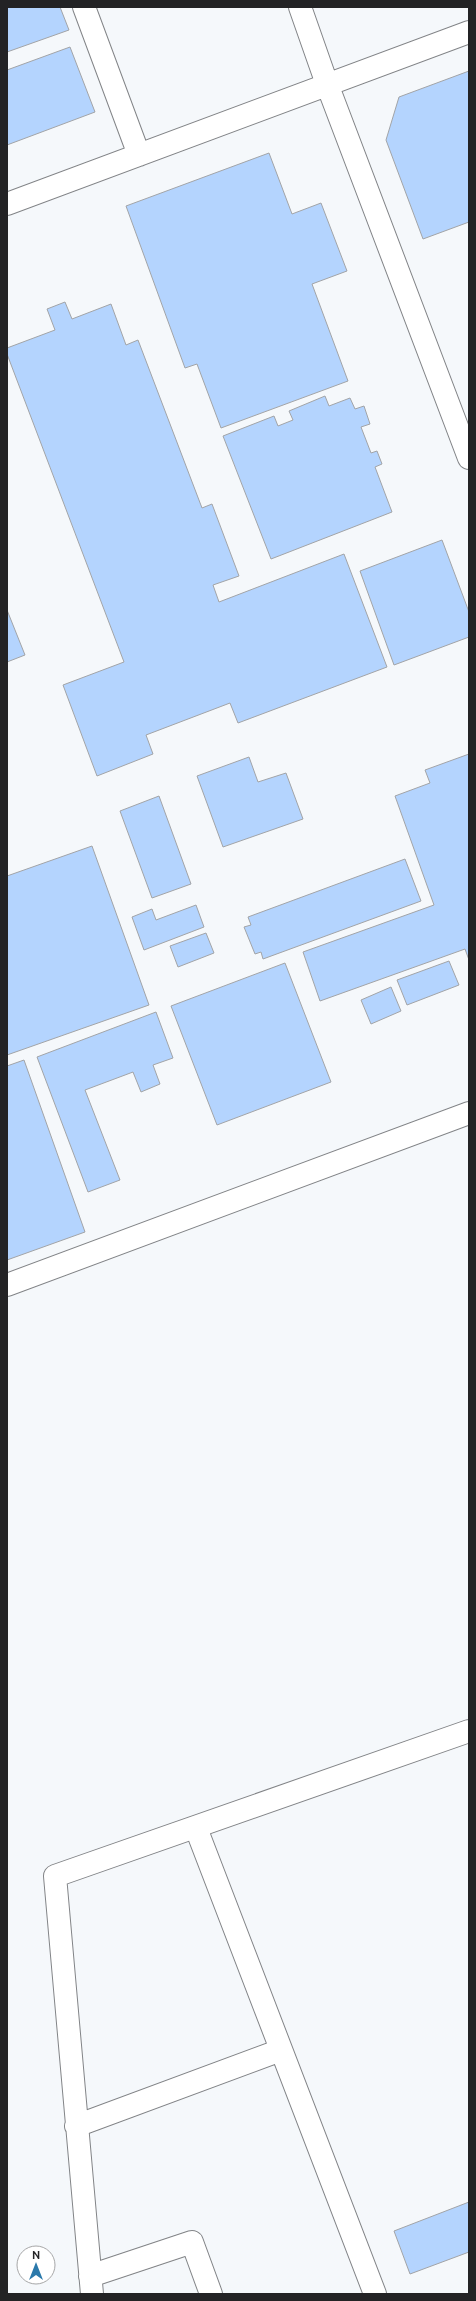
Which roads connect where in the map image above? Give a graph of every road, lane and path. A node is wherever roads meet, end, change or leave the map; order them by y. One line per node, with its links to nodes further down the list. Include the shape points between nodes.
1 (84, 7): 5 (street)
2 (300, 7): 4 (street)
3 (469, 32): 4 (street)
4 (327, 84): 5 (street); 7 (street)
5 (139, 155): 6 (street)
6 (7, 204)
7 (469, 458)
8 (469, 1113): 9 (street)
9 (7, 1285)
10 (468, 1733): 11 (street)
11 (196, 1828): 12 (street); 13 (street, via 54,1876)
12 (281, 2050): 13 (street); 16 (street)
13 (76, 2126): 14 (street)
14 (91, 2285): 15 (street, via 192,2242)
15 (211, 2294)
16 (375, 2294)

